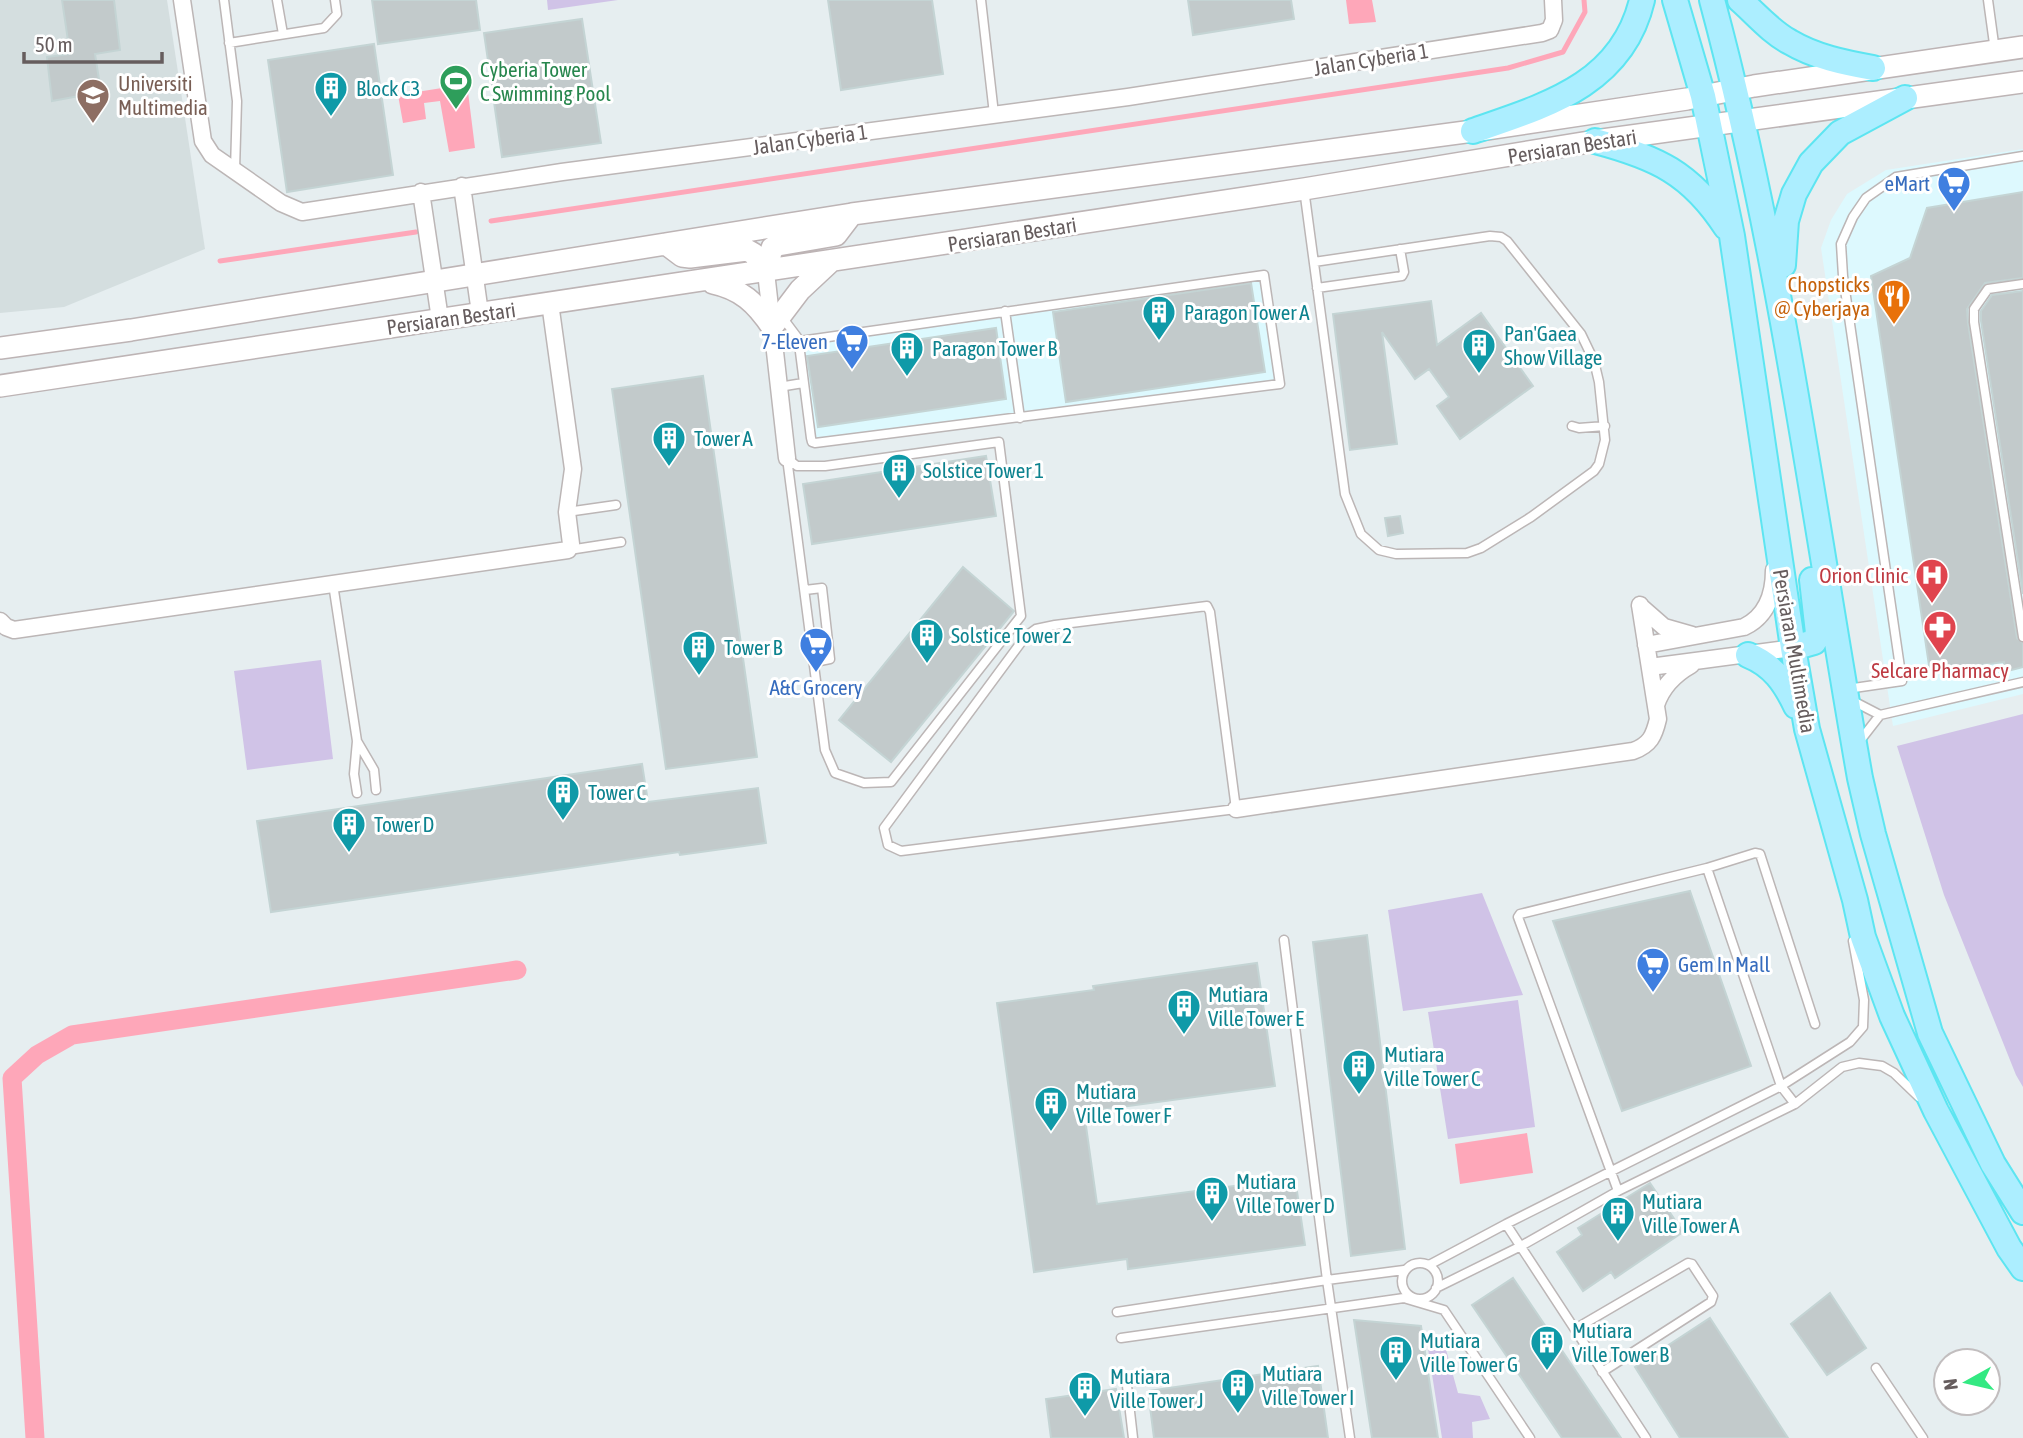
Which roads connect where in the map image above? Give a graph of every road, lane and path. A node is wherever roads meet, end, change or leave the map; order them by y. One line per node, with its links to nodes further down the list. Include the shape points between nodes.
1 (182, 0): 28 (street, Jalan Cyberia 1, via 203,141 212,155)
2 (224, 0): 14 (lane)
3 (277, 0): 12 (lane)
4 (335, 0): 12 (lane, via 337,14 324,28)
5 (981, 0): 22 (lane)
6 (1553, 0): 22 (street, Jalan Cyberia 1, via 1554,20 1550,30 1542,33)
7 (1642, 0): 25 (main road, via 1626,42 1586,84 1544,106)
8 (1675, 0): 20 (main road, Persiaran Multimedia)
9 (1712, 0): 19 (main road, Persiaran Multimedia)
10 (1740, 0): 17 (main road, via 1790,42 1829,59)
11 (1988, 0): 16 (lane)
12 (283, 34): 14 (lane)
13 (2023, 37): 16 (lane)
14 (229, 43): 28 (lane, via 237,101)
15 (2023, 47): 16 (main road, Persiaran Bestari)
16 (1995, 51): 17 (main road, Persiaran Bestari)
17 (1873, 68): 19 (main road, Persiaran Bestari)
18 (2023, 82): 21 (main road, Persiaran Bestari)
19 (1736, 89): 20 (main road, Persiaran Bestari); 23 (main road, Persiaran Multimedia)
20 (1703, 96): 24 (main road, Persiaran Multimedia); 25 (main road, Persiaran Bestari)
21 (1905, 98): 23 (main road, Persiaran Bestari); 45 (main road, via 1840,133 1811,163 1786,221)
22 (994, 114): 29 (street, Jalan Cyberia 1)
23 (1743, 120): 24 (main road, Persiaran Bestari); 45 (main road, Persiaran Multimedia)
24 (1709, 125): 26 (main road, Persiaran Bestari); 33 (main road, Persiaran Multimedia)
25 (1473, 131): 32 (main road, Persiaran Bestari)
26 (1595, 141): 30 (main road, Persiaran Bestari); 33 (main road, via 1641,154 1679,175 1699,191)
27 (2023, 156): 77 (lane, via 1896,177 1866,198 1841,244 1902,681)
28 (235, 170): 31 (street, Jalan Cyberia 1, via 281,203 302,212)
29 (462, 186): 31 (street, Jalan Cyberia 1); 39 (street)
30 (1304, 189): 36 (main road, Persiaran Bestari); 37 (lane)
31 (421, 192): 40 (street)
32 (852, 214): 34 (main road, Persiaran Bestari); 38 (main road, via 836,235 772,248)
33 (1732, 236): 62 (main road, Persiaran Multimedia)
34 (666, 244): 38 (main road, via 690,257 747,250); 39 (main road, Persiaran Bestari)
35 (1400, 249): 37 (lane); 43 (lane, via 1402,276); 57 (lane, via 1490,236 1507,241 1581,334 1594,361)
36 (830, 262): 38 (main road, Persiaran Bestari); 49 (main road)
37 (1314, 262): 43 (lane)
38 (766, 272): 41 (main road, Persiaran Bestari); 49 (street)
39 (474, 274): 40 (main road, Persiaran Bestari); 47 (street)
40 (434, 281): 48 (street); 51 (main road, Persiaran Bestari)
41 (701, 281): 44 (main road, Persiaran Bestari); 49 (main road, via 738,291)
42 (2023, 284): 69 (lane, via 1988,289 1974,309)
43 (1317, 288): 57 (lane, via 1345,494 1361,534 1379,550 1396,554 1481,548 1594,471 1603,452)
44 (550, 303): 47 (main road, Persiaran Bestari); 60 (street, via 573,469)
45 (1781, 305): 61 (main road, Persiaran Multimedia)
46 (1005, 311): 50 (lane); 55 (lane); 55 (lane, via 1264,275 1280,384)
47 (480, 313): 48 (main road, Persiaran Bestari)
48 (440, 319): 53 (main road, Persiaran Bestari)
49 (776, 321): 50 (lane); 54 (street)
50 (800, 341): 52 (lane)
51 (0, 348)
52 (803, 383): 54 (lane); 55 (lane, via 815,443)
53 (0, 386)
54 (779, 387): 58 (street)
55 (1020, 418)
56 (1572, 426): 57 (lane)
57 (1605, 426)
58 (788, 458): 66 (lane); 74 (lane, via 797,466 825,467 999,442 1021,616 891,782 864,783 835,773 825,750)
59 (616, 505): 60 (lane)
60 (567, 512): 64 (street)
61 (1817, 518): 71 (main road, via 1810,536 1809,560 1818,633 1814,642); 77 (main road, Persiaran Multimedia)
62 (1775, 532): 68 (street, via 1768,606 1757,621); 71 (main road, Persiaran Multimedia)
63 (621, 542): 64 (lane)
64 (568, 550): 65 (street)
65 (333, 584): 67 (street, via 14,630); 81 (lane)
66 (805, 590): 74 (lane); 74 (lane, via 822,589 830,659)
67 (0, 621)
68 (1707, 635): 70 (street); 70 (street, via 1664,627 1640,606)
69 (2023, 637)
70 (1646, 645): 75 (street)
71 (1793, 648): 72 (street); 80 (main road, Persiaran Multimedia)
72 (1748, 655): 73 (street); 80 (main road, via 1779,675)
73 (1704, 661): 75 (street); 78 (street, via 1673,678)
74 (815, 662)
75 (1650, 667): 78 (street)
76 (2023, 682): 79 (lane)
77 (1846, 693): 79 (lane); 82 (main road, Persiaran Multimedia)
78 (1656, 707): 85 (street, via 1654,736 1633,751)
79 (1880, 715): 82 (lane)
80 (1807, 729): 87 (main road, Persiaran Multimedia)
81 (357, 741): 83 (lane, via 374,770); 84 (lane)
82 (1855, 750): 95 (main road, Persiaran Multimedia, via 1873,834 1930,1033 1993,1164)
83 (376, 790)
84 (357, 793)
85 (1236, 809): 85 (lane, via 901,851 888,845 884,828 1025,637 1036,629 1207,606)
86 (1707, 868): 89 (lane, via 1760,855); 90 (lane); 93 (lane, via 1518,917)
87 (1855, 900): 90 (lane, via 1852,935 1864,1000 1863,1027 1850,1042); 92 (main road, Persiaran Multimedia, via 1863,937 1892,1016)
88 (1284, 940): 101 (lane)
89 (1815, 1024)
90 (1782, 1086): 91 (lane); 93 (lane)
91 (1796, 1104): 92 (lane, via 1842,1067 1859,1063 1882,1066 1918,1095); 94 (lane)
92 (1957, 1151): 98 (main road, Persiaran Multimedia)
93 (1609, 1172): 94 (lane); 96 (lane)
94 (1618, 1191): 97 (lane)
95 (2023, 1212)
96 (1506, 1224): 97 (lane); 99 (lane)
97 (1521, 1246): 103 (lane); 107 (lane)
98 (2016, 1258): 102 (main road, Persiaran Multimedia)
99 (1429, 1265): 100 (lane, via 1413,1263); 103 (lane, via 1436,1273)
100 (1405, 1270): 101 (lane); 104 (lane, via 1402,1285)
101 (1327, 1280): 105 (lane); 106 (lane)
102 (2023, 1281)
103 (1436, 1288): 104 (lane, via 1426,1298)
104 (1406, 1298): 105 (lane); 114 (lane, via 1444,1310)
105 (1331, 1308): 108 (lane); 113 (lane)
106 (1117, 1312)
107 (1575, 1329): 110 (lane); 110 (lane, via 1685,1264 1692,1264 1713,1296 1711,1302)
108 (1121, 1338)
109 (1876, 1368): 116 (lane)
110 (1602, 1372): 115 (lane)
111 (1126, 1377): 112 (lane)
112 (1133, 1438)
113 (1350, 1438)
114 (1530, 1438)
115 (1646, 1438)
116 (1923, 1438)

